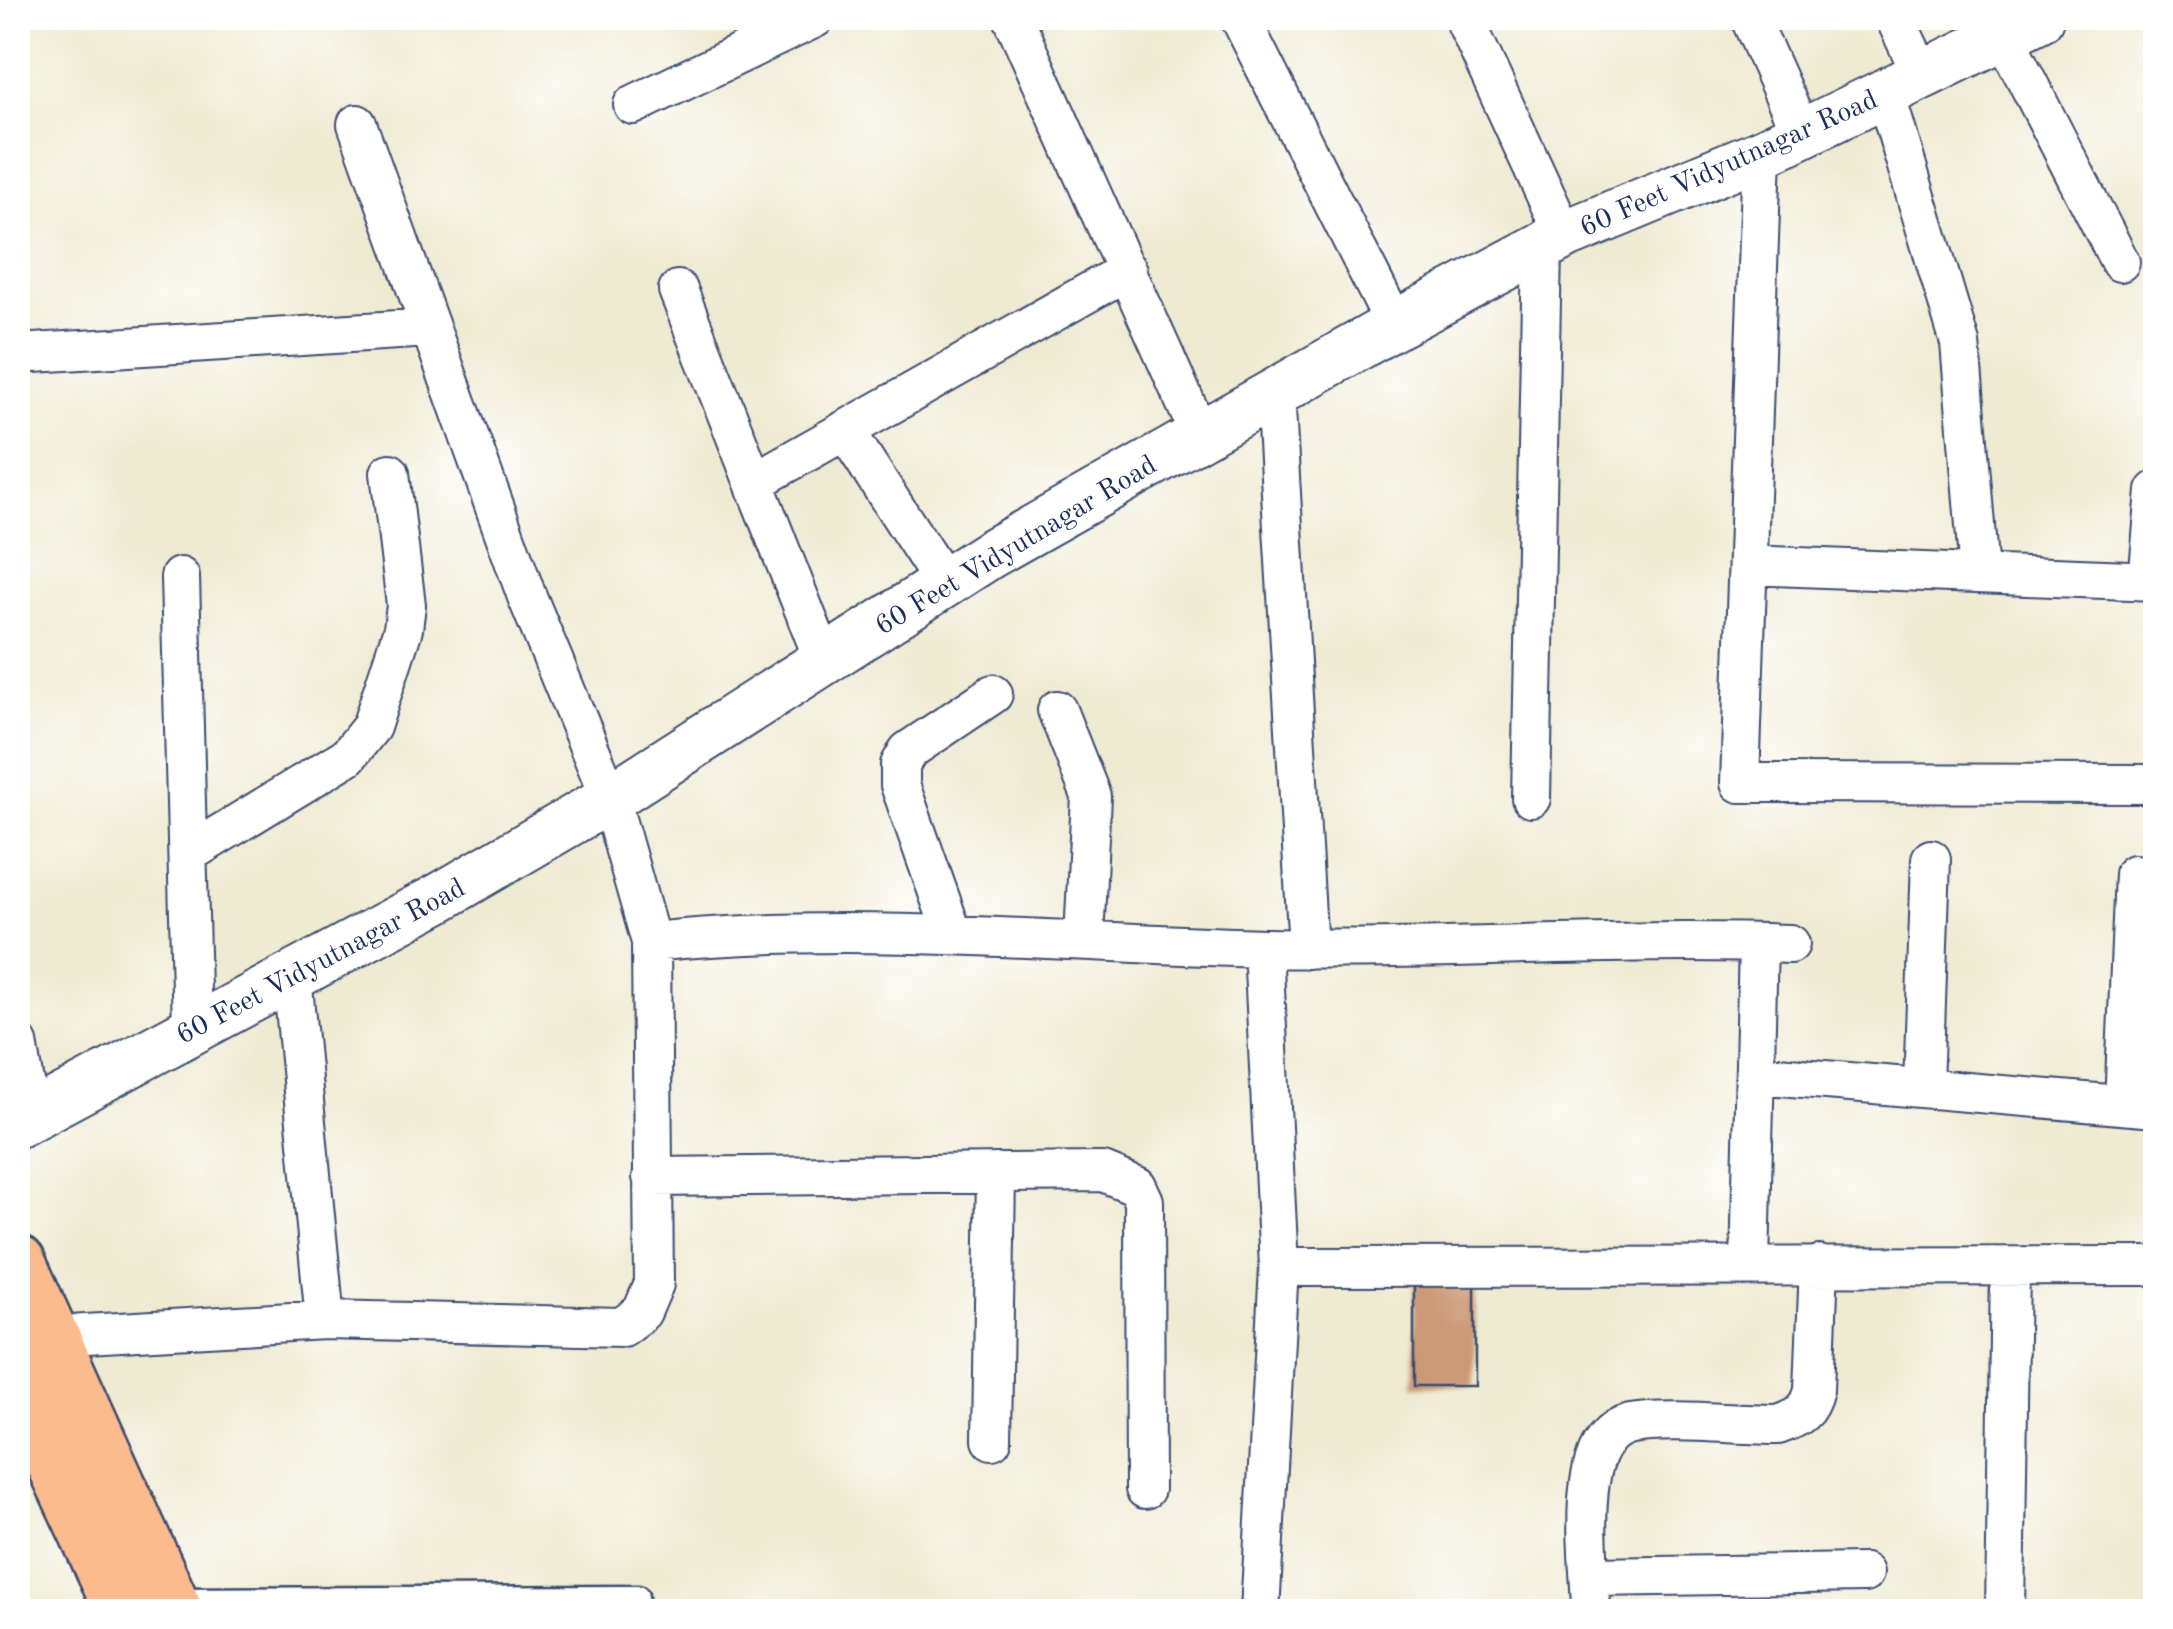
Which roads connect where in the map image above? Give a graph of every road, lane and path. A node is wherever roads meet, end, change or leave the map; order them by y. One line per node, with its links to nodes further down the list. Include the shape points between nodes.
1 (815, 18): 9 (street)
2 (1012, 18): 14 (street)
3 (1240, 18): 16 (street)
4 (1464, 18): 12 (street)
5 (1750, 18): 11 (street)
6 (1895, 18): 8 (street)
7 (2022, 28): 8 (street, 60 Feet Vidyutnagar Road); 13 (street)
8 (1903, 84): 11 (street, 60 Feet Vidyutnagar Road); 26 (street, via 1960,343)
9 (633, 105)
10 (357, 124): 17 (street)
11 (1782, 143): 12 (street, 60 Feet Vidyutnagar Road); 25 (street)
12 (1553, 242): 16 (street, 60 Feet Vidyutnagar Road); 35 (street)
13 (2120, 262)
14 (1128, 270): 20 (street); 21 (street)
15 (678, 290): 23 (street)
16 (1395, 325): 19 (street, 60 Feet Vidyutnagar Road)
17 (430, 328): 18 (street); 34 (street, via 526,594)
18 (18, 354)
19 (1276, 392): 21 (street, 60 Feet Vidyutnagar Road); 43 (street)
20 (845, 430): 23 (street); 29 (street)
21 (1200, 436): 29 (street, 60 Feet Vidyutnagar Road)
22 (390, 473): 36 (street, via 406,606 371,727 348,756)
23 (754, 482): 30 (street)
24 (2156, 492): 28 (street)
25 (1748, 565): 26 (street); 33 (street, via 1740,783)
26 (1980, 574): 28 (street)
27 (180, 576): 36 (street)
28 (2152, 581)
29 (944, 583): 30 (street, 60 Feet Vidyutnagar Road)
30 (823, 658): 34 (street, 60 Feet Vidyutnagar Road)
31 (994, 694): 39 (street, via 908,751 900,765 900,786)
32 (1057, 710): 40 (street, via 1091,796)
33 (2156, 784)
34 (610, 798): 41 (street); 44 (street, 60 Feet Vidyutnagar Road)
35 (1531, 798)
36 (189, 852): 45 (street)
37 (1931, 859): 48 (street)
38 (2134, 874): 49 (street)
39 (953, 934): 40 (street); 41 (street)
40 (1084, 940): 42 (street)
41 (651, 942): 52 (street)
42 (1263, 948): 43 (street); 57 (street)
43 (1308, 949): 47 (street, via 1774,943)
44 (292, 976): 45 (street, 60 Feet Vidyutnagar Road); 59 (street)
45 (192, 1028): 50 (street, 60 Feet Vidyutnagar Road)
46 (18, 1043): 50 (street)
47 (1755, 1074): 48 (street); 54 (street)
48 (1923, 1088): 49 (street)
49 (2140, 1106)
50 (24, 1120)
51 (996, 1173): 52 (street); 62 (street); 63 (street, via 1104,1172 1137,1186 1144,1201)
52 (652, 1177): 59 (street, via 654,1284 642,1312 622,1327)
53 (18, 1263): 60 (main road)
54 (1750, 1265): 55 (street); 57 (street)
55 (1819, 1266): 58 (street); 65 (street, via 1810,1405 1799,1418 1778,1425 1631,1424 1600,1442 1590,1468)
56 (2156, 1266): 58 (street)
57 (1280, 1267): 68 (street)
58 (2010, 1267): 69 (street)
59 (325, 1320): 60 (street)
60 (34, 1337): 67 (main road)
61 (18, 1384): 67 (main road)
62 (992, 1440)
63 (1145, 1489)
64 (1864, 1573): 65 (street)
65 (1591, 1594)
66 (638, 1596): 67 (lane)
67 (156, 1607)
68 (1260, 1612)
69 (2005, 1612)

